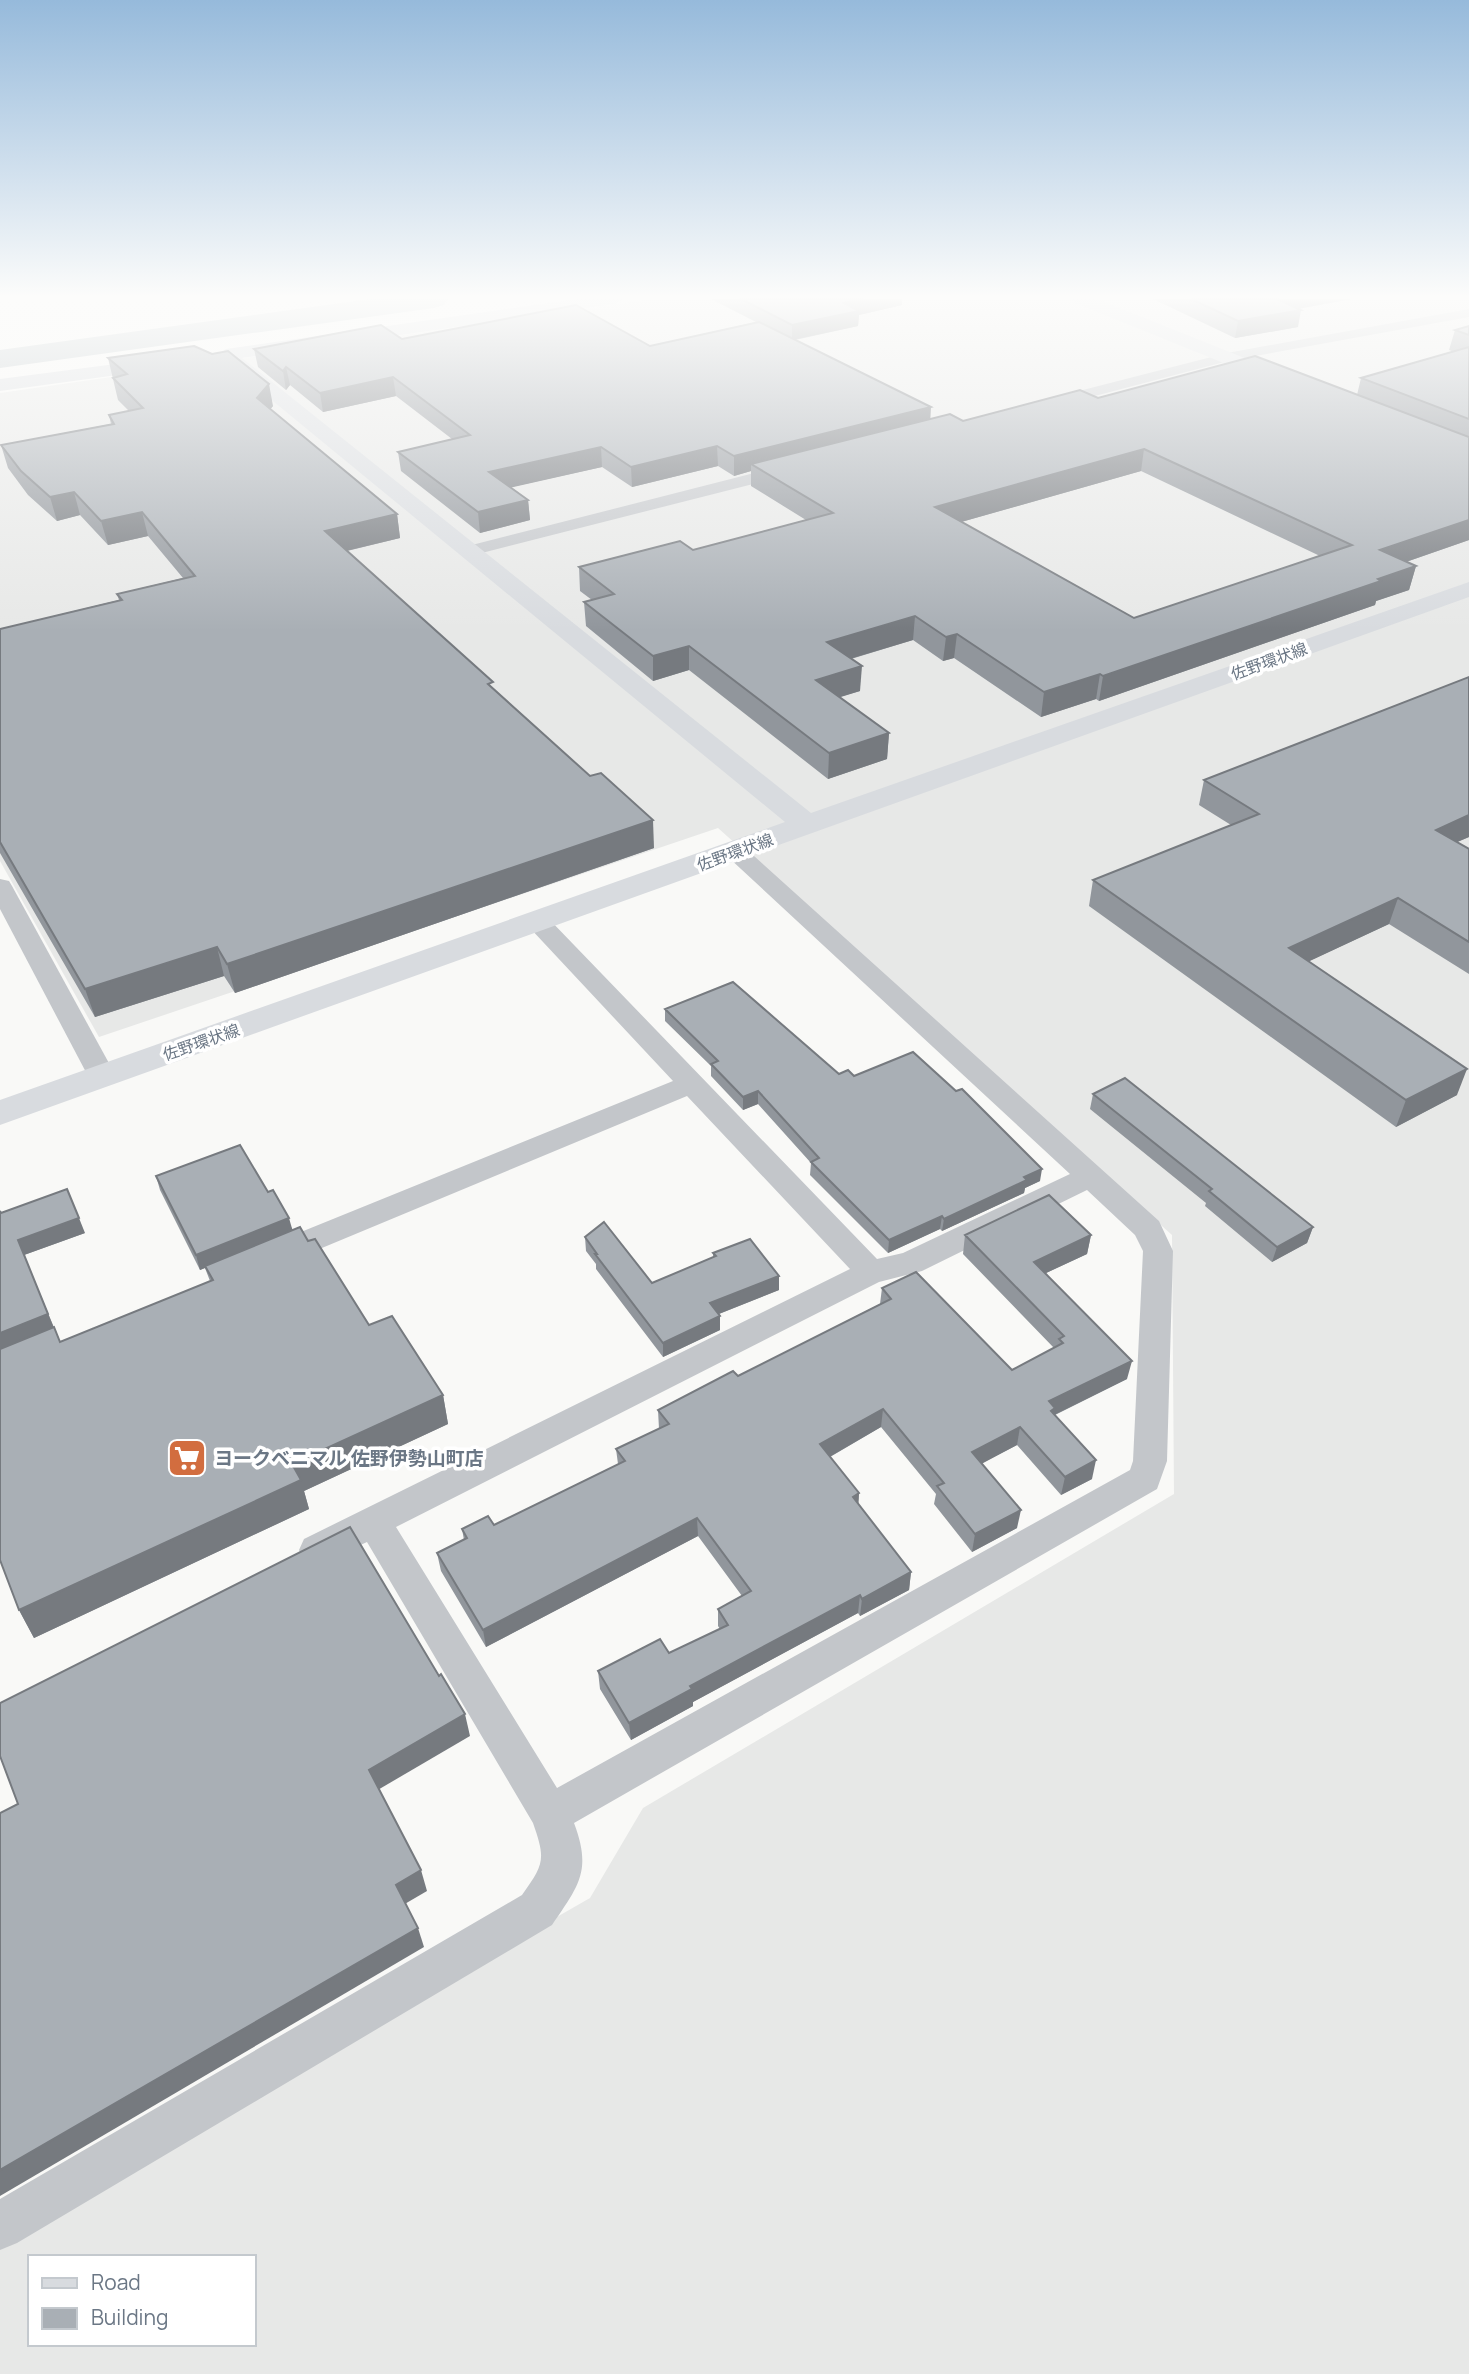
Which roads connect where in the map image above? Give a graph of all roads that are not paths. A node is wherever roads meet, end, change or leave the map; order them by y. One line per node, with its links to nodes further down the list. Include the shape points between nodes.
1 (289, 410): 3 (street)
2 (808, 465): 3 (street)
3 (470, 551): 5 (street)
4 (1469, 589): 5 (street, 佐野環状線)
5 (808, 826): 6 (street, 佐野環状線)
6 (736, 852): 8 (street, 佐野環状線); 12 (street)
7 (0, 886): 9 (street)
8 (538, 922): 9 (street, 佐野環状線); 10 (street)
9 (102, 1076): 11 (street, 佐野環状線)
10 (691, 1084): 13 (street); 14 (street)
11 (0, 1113)
12 (1091, 1176): 14 (street, via 911,1263); 17 (street, via 1148,1228 1158,1251 1150,1461 1145,1479)
13 (243, 1268)
14 (870, 1272): 15 (street)
15 (374, 1522): 16 (street); 17 (street)
16 (287, 1564)
17 (550, 1814): 18 (street, via 562,1847 562,1874 537,1910)
18 (0, 2226)

